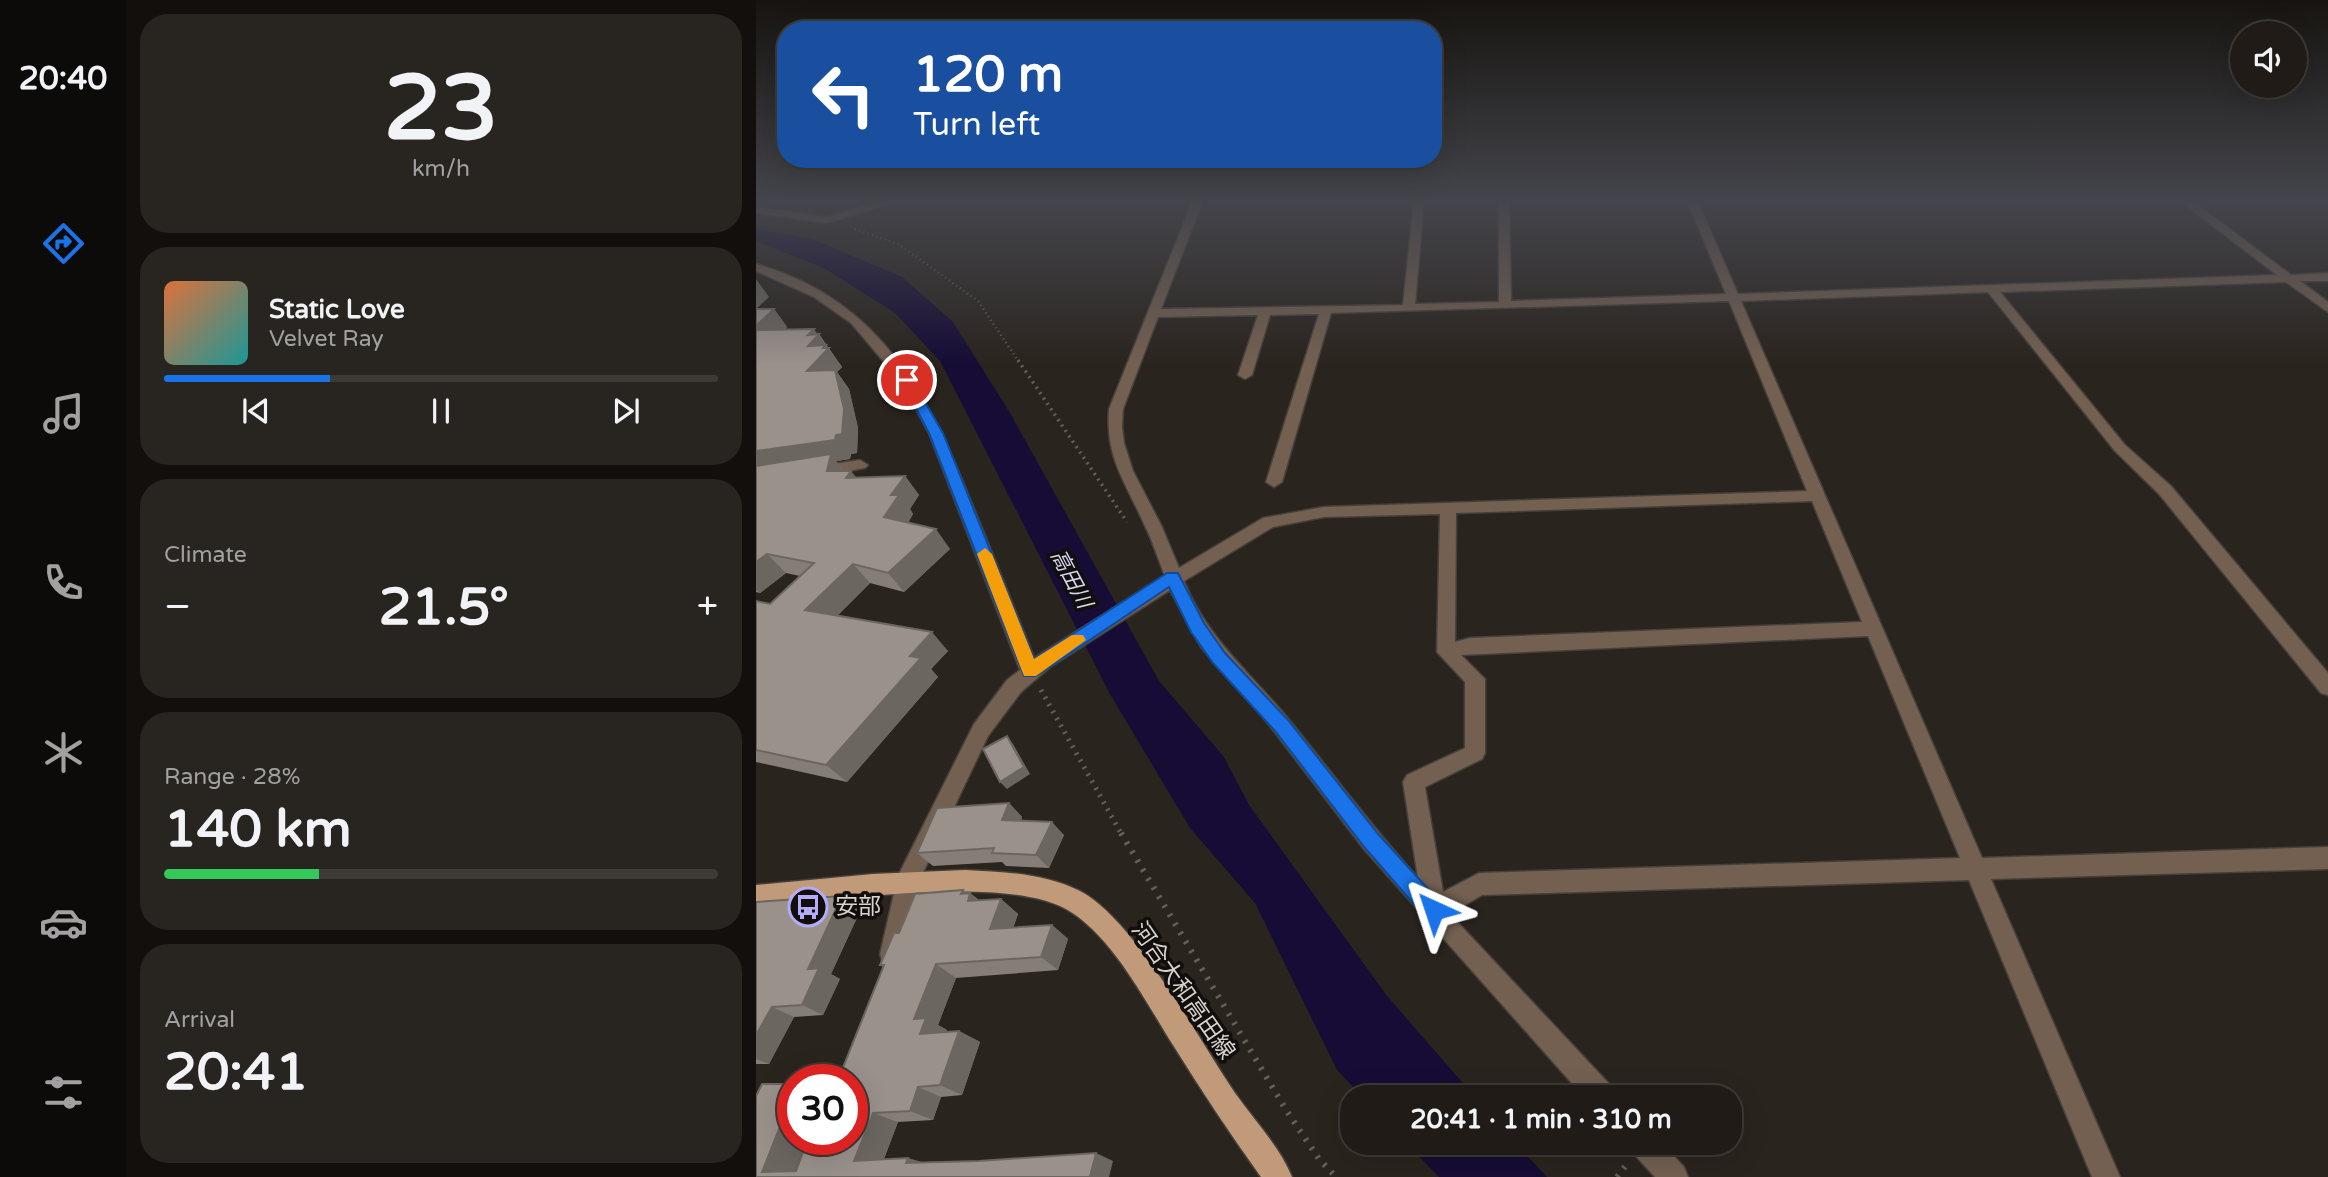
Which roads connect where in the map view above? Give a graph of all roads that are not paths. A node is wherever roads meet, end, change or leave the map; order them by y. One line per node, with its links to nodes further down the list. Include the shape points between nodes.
1 (1176, 255): 16 (street)
2 (1414, 255): 12 (street)
3 (1505, 255): 11 (street)
4 (1715, 255): 10 (street)
5 (2259, 255): 8 (street)
6 (756, 267): 26 (street, via 818,294 855,320 907,380 941,444)
7 (2328, 277): 8 (street)
8 (2290, 278): 9 (street); 13 (street)
9 (1991, 288): 10 (street); 27 (street, via 2120,448 2165,490)
10 (1733, 298): 11 (street); 21 (street)
11 (1506, 305): 12 (street)
12 (1409, 308): 14 (street)
13 (2328, 308)
14 (1326, 310): 15 (street); 20 (street)
15 (1265, 311): 16 (street); 17 (street)
16 (1153, 313): 23 (street, via 1116,409 1113,432 1119,459 1154,527)
17 (1245, 375)
18 (860, 465): 19 (street)
19 (808, 473)
20 (1274, 482)
21 (1817, 496): 22 (street); 24 (street)
22 (1448, 508): 23 (street, via 1296,515 1269,522); 25 (street)
23 (1167, 581): 26 (street); 32 (street, via 1219,658 1282,726 1372,842)
24 (1874, 629): 25 (street, via 1470,645); 29 (street)
25 (1446, 652): 32 (street, via 1475,679 1475,753 1414,782)
26 (1037, 666): 30 (street, via 1014,686 981,730)
27 (2328, 687)
28 (2328, 858): 29 (street)
29 (1976, 871): 32 (street, via 1479,884); 38 (street)
30 (906, 884): 31 (main road, 河合大和高田線); 33 (street); 36 (main road, 河合大和高田線, via 1027,884 1072,900 1106,930 1142,974)
31 (756, 896)
32 (1434, 910): 34 (street)
33 (888, 972)
34 (1591, 1085)
35 (1638, 1155): 37 (street)
36 (1278, 1177)
37 (1674, 1177)
38 (2106, 1177)

